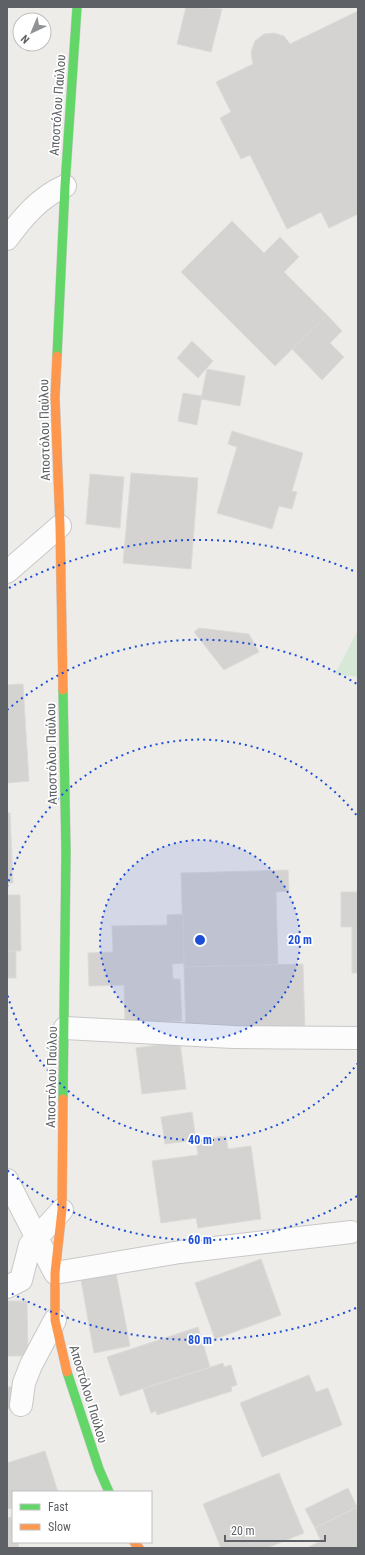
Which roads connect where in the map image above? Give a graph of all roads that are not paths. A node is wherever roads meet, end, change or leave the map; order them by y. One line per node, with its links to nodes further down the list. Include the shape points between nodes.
1 (77, 7): 2 (street, Αποστόλου Παύλου)
2 (65, 186): 3 (street, via 51,192 36,205); 4 (street, Αποστόλου Παύλου, via 55,398)
3 (7, 239)
4 (60, 526): 5 (street); 6 (street, Αποστόλου Παύλου, via 66,852)
5 (7, 572)
6 (65, 1028): 7 (street, via 234,1037); 9 (street, Αποστόλου Παύλου)
7 (358, 1038)
8 (7, 1180): 11 (street)
9 (62, 1210): 11 (street); 12 (street, Αποστόλου Παύλου)
10 (351, 1232): 12 (street, via 180,1252)
11 (37, 1237): 12 (street); 13 (street, via 30,1245 21,1280)
12 (55, 1273): 14 (street, Αποστόλου Παύλου)
13 (7, 1287)
14 (55, 1320): 15 (street, via 28,1371); 16 (street, Αποστόλου Παύλου, via 68,1378)
15 (21, 1405)
16 (109, 1491)

